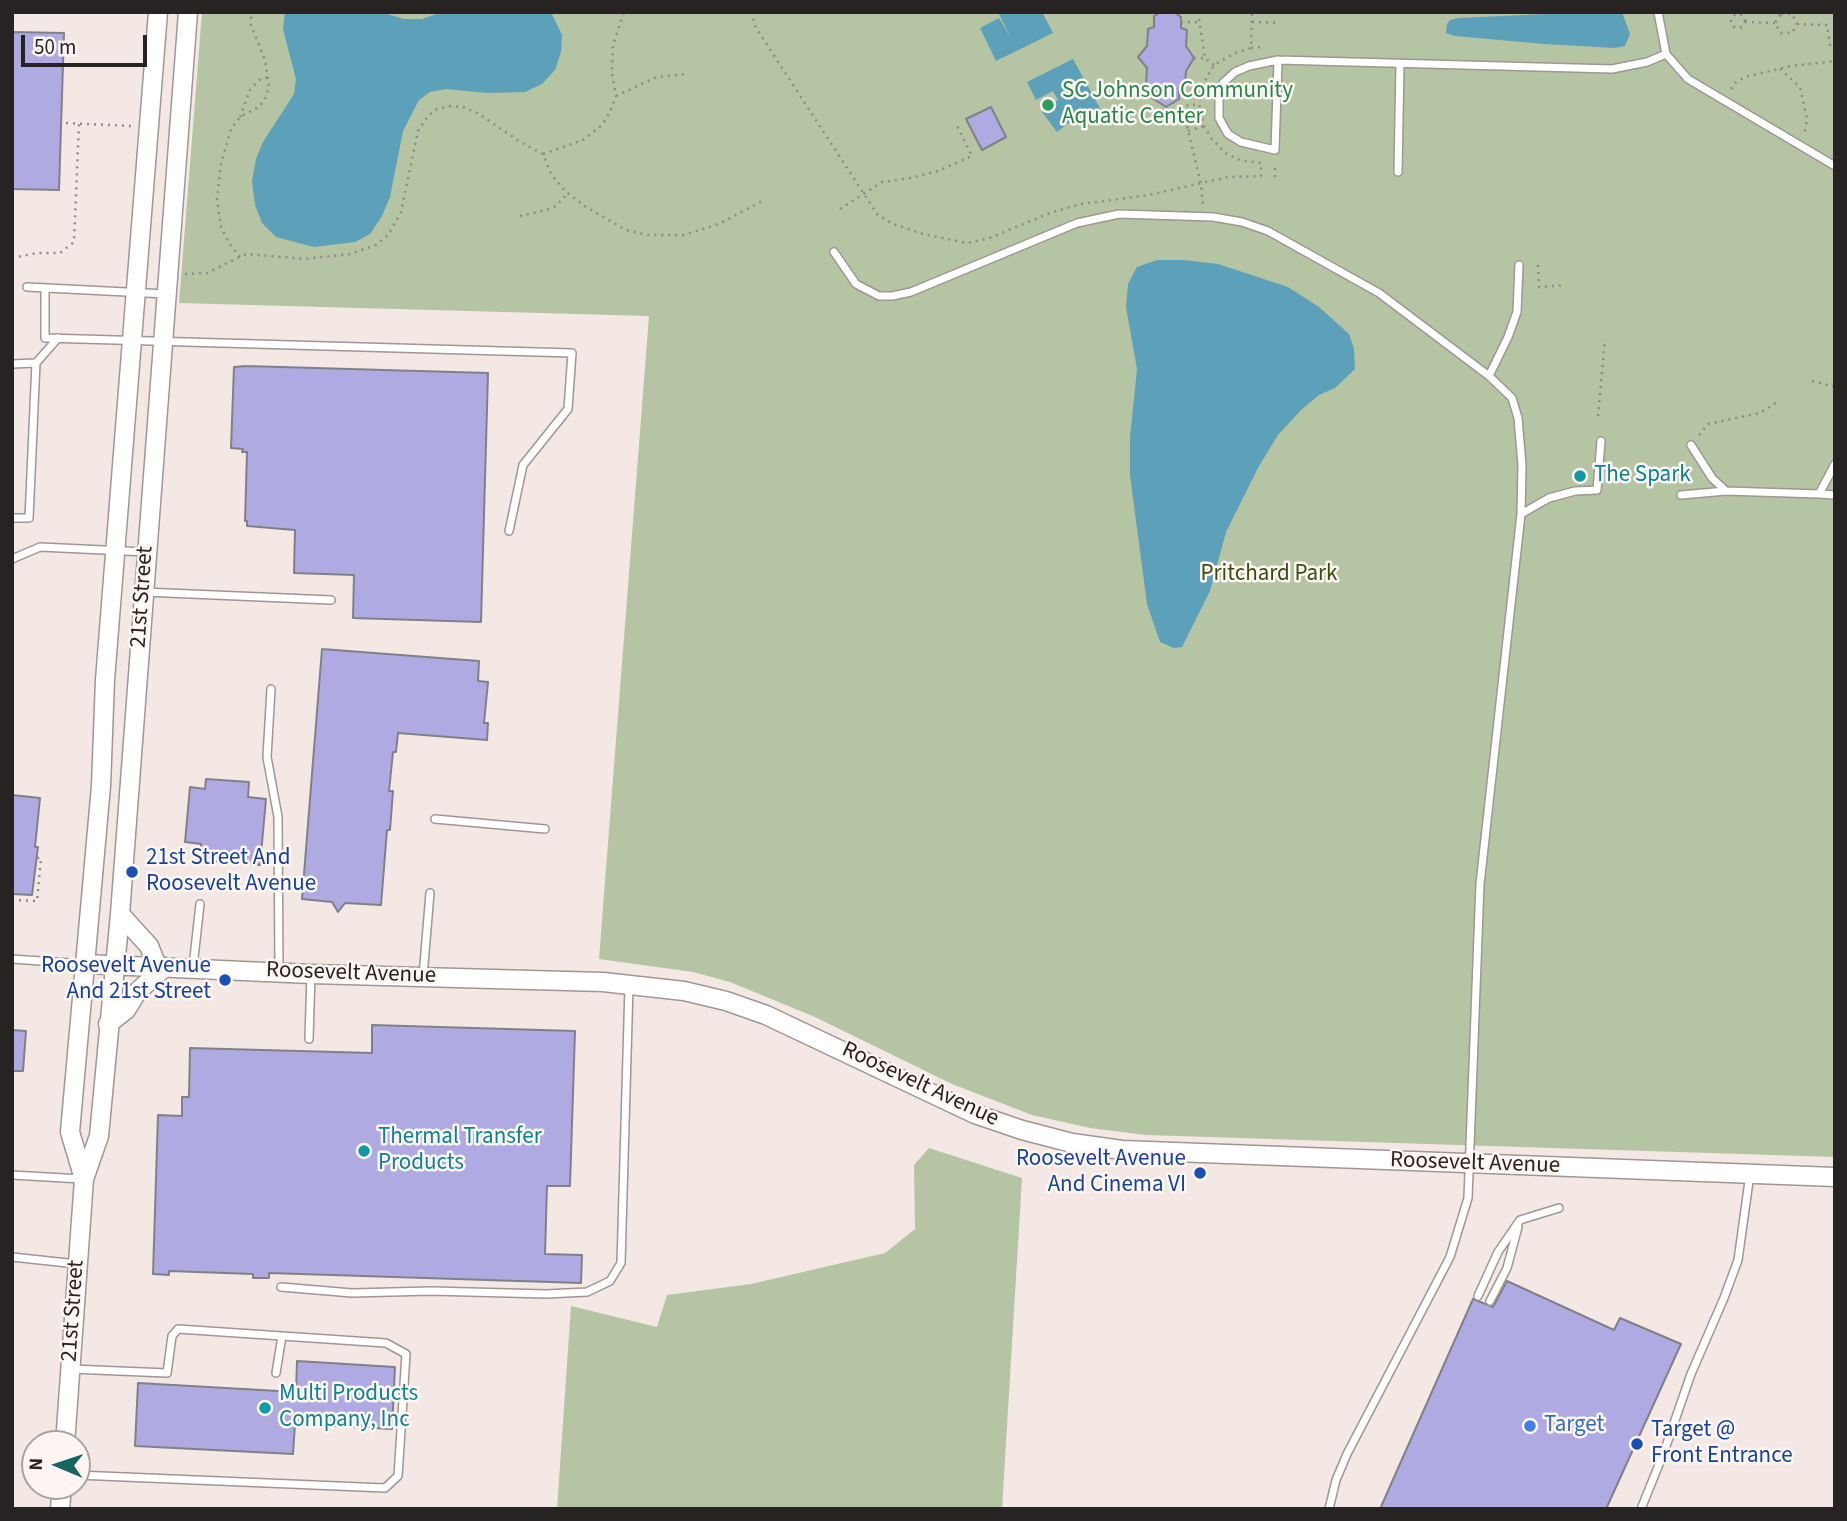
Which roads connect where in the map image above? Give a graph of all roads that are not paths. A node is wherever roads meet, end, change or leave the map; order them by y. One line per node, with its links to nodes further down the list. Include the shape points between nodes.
1 (158, 12): 13 (street, 21st Street)
2 (188, 12): 14 (street, 21st Street)
3 (1658, 12): 4 (lane)
4 (1666, 54): 6 (lane, via 1612,69); 7 (lane, via 1688,79)
5 (1278, 60): 5 (lane, via 1235,72 1223,83 1218,105 1228,134 1275,150); 6 (lane)
6 (1401, 64): 8 (lane)
7 (1835, 166)
8 (1398, 172)
9 (835, 252): 20 (lane, via 856,284 879,296 892,296 1077,223 1119,214 1205,216 1242,222 1268,231 1379,293)
10 (1519, 265): 20 (lane, via 1517,312)
11 (26, 288): 12 (lane)
12 (45, 288): 13 (lane); 15 (lane, via 45,338)
13 (136, 292): 14 (lane); 16 (street, 21st Street)
14 (166, 294): 17 (street, 21st Street)
15 (58, 338): 16 (lane); 19 (lane)
16 (132, 339): 17 (lane); 31 (street, 21st Street)
17 (163, 340): 30 (lane, via 572,353 568,409 523,465); 32 (street, 21st Street)
18 (12, 363): 19 (lane)
19 (36, 363): 29 (lane, via 29,518)
20 (1489, 376): 28 (lane, via 1512,398 1518,418)
21 (1601, 441): 28 (lane, via 1597,490 1549,498)
22 (1690, 445): 24 (lane)
23 (1835, 464): 25 (lane)
24 (1726, 491): 25 (lane); 26 (lane)
25 (1819, 494): 27 (lane)
26 (1681, 495)
27 (1835, 495)
28 (1521, 514): 53 (lane, via 1480,884)
29 (12, 518)
30 (509, 531)
31 (116, 551): 32 (lane); 33 (lane, via 40,547); 43 (street, 21st Street)
32 (146, 552): 34 (street, 21st Street)
33 (14, 557)
34 (143, 592): 35 (lane); 41 (street, 21st Street)
35 (331, 600)
36 (271, 689): 47 (lane, via 267,757 278,817)
37 (435, 819): 38 (lane)
38 (545, 829)
39 (430, 893): 49 (lane)
40 (200, 904): 46 (lane)
41 (120, 914): 44 (street, 21st Street); 45 (street)
42 (12, 959): 43 (lane, Roosevelt Avenue)
43 (85, 964): 44 (street, Roosevelt Avenue); 57 (street, 21st Street, via 70,1132)
44 (114, 965): 45 (street, Roosevelt Avenue); 51 (street, 21st Street)
45 (161, 966): 46 (street, Roosevelt Avenue); 51 (street, via 126,1010)
46 (193, 967): 47 (street, Roosevelt Avenue)
47 (279, 971): 48 (street, Roosevelt Avenue)
48 (311, 974): 49 (street, Roosevelt Avenue); 52 (lane)
49 (423, 977): 50 (street, Roosevelt Avenue)
50 (629, 983): 53 (street, Roosevelt Avenue, via 684,991 766,1014 975,1114 1072,1143 1165,1153); 62 (lane, via 621,1263 610,1281 587,1292 546,1294 352,1293)
51 (108, 1024): 57 (street, 21st Street, via 99,1136)
52 (309, 1040)
53 (1471, 1164): 54 (street, Roosevelt Avenue); 70 (lane, via 1468,1198 1456,1240 1347,1454)
54 (1750, 1173): 56 (street, Roosevelt Avenue); 71 (lane, via 1738,1260)
55 (12, 1175): 57 (lane)
56 (1835, 1177)
57 (84, 1179): 61 (street, 21st Street)
58 (1559, 1208): 59 (lane)
59 (1520, 1220): 63 (lane, via 1498,1252); 64 (lane, via 1507,1268)
60 (12, 1257): 61 (lane)
61 (78, 1264): 66 (street, 21st Street)
62 (281, 1287)
63 (1478, 1296)
64 (1490, 1301)
65 (282, 1336): 66 (lane, via 178,1329 172,1336 167,1373); 67 (lane); 69 (lane, via 386,1343 406,1354 398,1476 385,1488)
66 (70, 1369): 68 (street, 21st Street)
67 (276, 1373)
68 (66, 1430)
69 (91, 1476)
70 (1329, 1509)
71 (1641, 1509)

